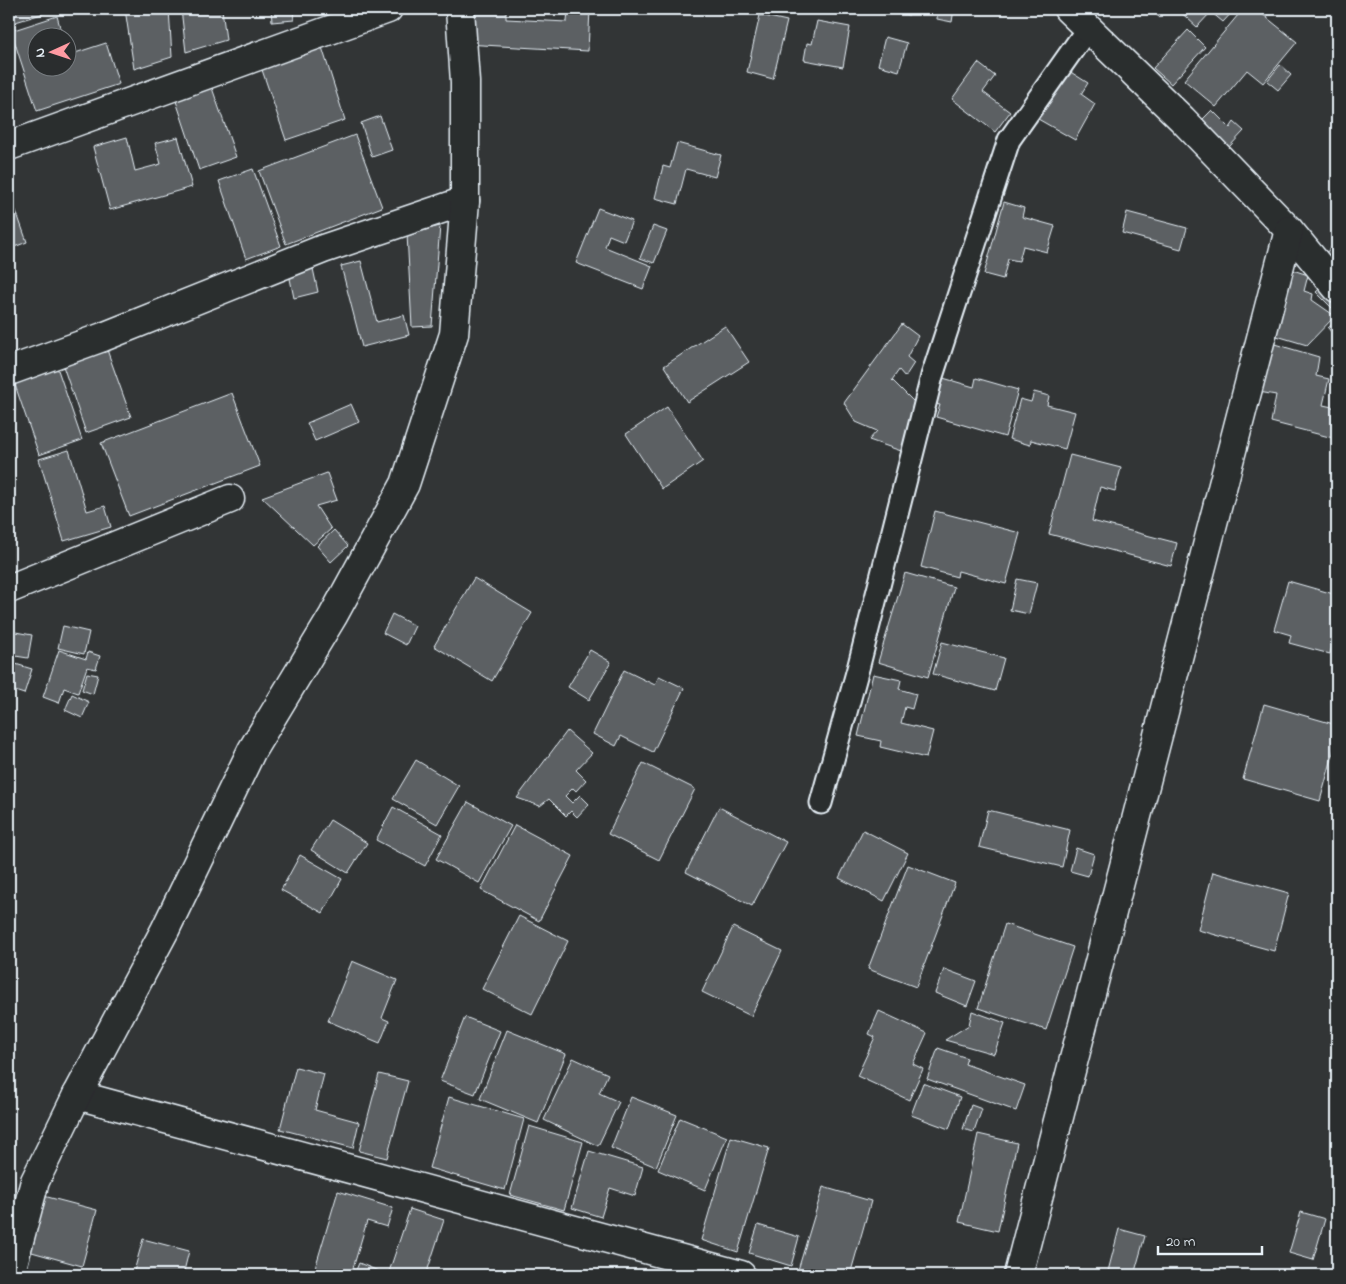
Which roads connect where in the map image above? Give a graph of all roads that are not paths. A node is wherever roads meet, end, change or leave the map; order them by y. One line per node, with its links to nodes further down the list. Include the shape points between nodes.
1 (388, 9): 5 (street)
2 (460, 9): 6 (street, via 465,82)
3 (1068, 9): 4 (street)
4 (1088, 28): 7 (street); 12 (lane, via 1009,140 932,376)
5 (9, 146)
6 (465, 201): 9 (street, via 323,248 103,338); 13 (street, via 454,334 404,484 334,616 252,750 165,930)
7 (1290, 230): 8 (street); 16 (street)
8 (1337, 288)
9 (9, 371)
10 (230, 499): 11 (street)
11 (9, 588)
12 (821, 803)
13 (77, 1095): 14 (street, via 35,1181); 15 (street)
14 (10, 1275)
15 (741, 1275)
16 (1018, 1275)

